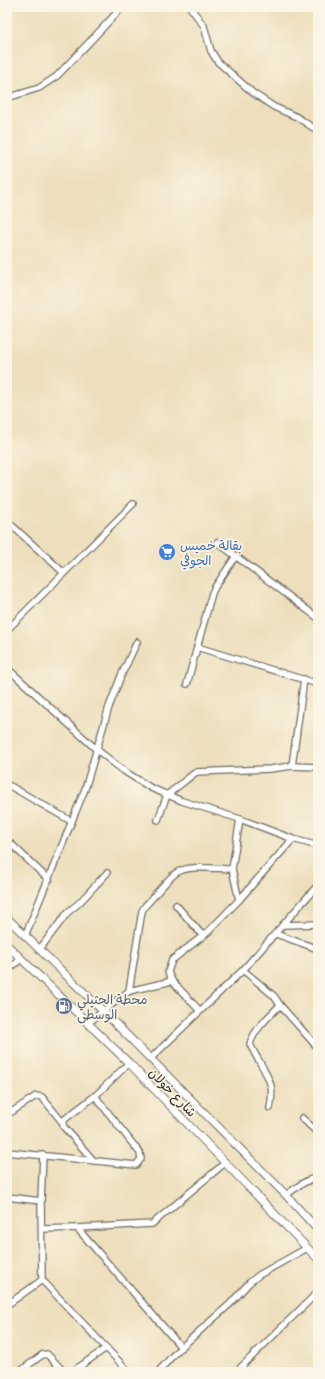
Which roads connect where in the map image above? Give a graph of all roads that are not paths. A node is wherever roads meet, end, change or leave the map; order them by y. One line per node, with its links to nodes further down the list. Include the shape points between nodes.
1 (122, 7): 3 (street, via 57,76 38,88)
2 (190, 7): 4 (street, via 204,26 211,51 218,62 253,93 297,116)
3 (7, 98)
4 (317, 130)
5 (133, 504): 9 (street)
6 (7, 521): 9 (street)
7 (217, 542): 8 (street)
8 (236, 556): 10 (street); 13 (street, via 212,593)
9 (64, 574): 11 (street)
10 (318, 618)
11 (7, 630)
12 (137, 642): 18 (street, via 109,707)
13 (197, 647): 15 (street); 16 (street)
14 (7, 668): 18 (street)
15 (304, 680): 17 (street); 19 (street)
16 (187, 684)
17 (318, 684)
18 (96, 749): 22 (street, via 129,774); 25 (street, via 85,789)
19 (292, 766): 20 (street); 22 (street, via 196,772)
20 (318, 767)
21 (7, 786): 25 (street)
22 (167, 795): 23 (street); 24 (street)
23 (240, 819): 26 (street); 29 (street)
24 (158, 820)
25 (71, 821): 31 (street)
26 (293, 839): 28 (street); 33 (street)
27 (7, 840): 31 (street)
28 (318, 846)
29 (232, 869): 33 (street); 48 (street, via 182,870 175,874 145,906 142,910)
30 (107, 873): 43 (street, via 68,912)
31 (49, 880): 39 (street)
32 (318, 885): 37 (street)
33 (239, 900): 40 (street)
34 (176, 905): 40 (street)
35 (7, 918): 39 (main road, شارع خولان)
36 (318, 924): 37 (street)
37 (283, 925): 38 (street)
38 (276, 934): 42 (street); 46 (street)
39 (25, 936): 43 (main road, شارع خولان)
40 (203, 936): 47 (street, via 172,960 168,972)
41 (7, 945): 44 (main road, شارع خولان)
42 (318, 949)
43 (39, 950): 50 (main road, شارع خولان)
44 (21, 958): 45 (street); 52 (main road, شارع خولان)
45 (7, 970)
46 (244, 970): 49 (street, via 271,993); 51 (street)
47 (172, 981): 48 (street); 51 (street)
48 (129, 991): 50 (street)
49 (280, 1005): 53 (street); 57 (street, via 256,1032 250,1044 271,1087)
50 (103, 1011): 52 (street); 54 (main road, شارع خولان)
51 (200, 1011): 54 (street)
52 (88, 1023): 55 (main road, شارع خولان)
53 (318, 1048)
54 (150, 1059): 68 (main road, شارع خولان)
55 (129, 1063): 56 (street); 65 (main road, شارع خولان)
56 (95, 1096): 60 (street); 64 (street, via 140,1153 141,1159 136,1165)
57 (270, 1108)
58 (7, 1115): 60 (street, via 39,1096)
59 (302, 1118): 61 (street)
60 (63, 1123): 64 (street)
61 (318, 1133)
62 (7, 1152): 63 (street)
63 (43, 1155): 64 (street); 70 (street)
64 (94, 1161)
65 (225, 1163): 71 (street, via 152,1224); 74 (main road, شارع خولان)
66 (318, 1167): 67 (street)
67 (316, 1178): 68 (street)
68 (286, 1195): 73 (main road, شارع خولان)
69 (7, 1197): 70 (street)
70 (41, 1201): 72 (street)
71 (77, 1228): 72 (street); 79 (street)
72 (42, 1229): 76 (street)
73 (318, 1230)
74 (307, 1248): 75 (main road, شارع خولان); 79 (street, via 259,1275)
75 (318, 1259)
76 (42, 1280): 78 (street); 80 (street)
77 (318, 1292): 86 (street)
78 (7, 1305)
79 (181, 1347): 85 (street)
80 (106, 1348): 83 (street); 84 (street)
81 (19, 1372): 82 (street, via 46,1354)
82 (64, 1372)
83 (72, 1372)
84 (129, 1372)
85 (158, 1372)
86 (236, 1372)

